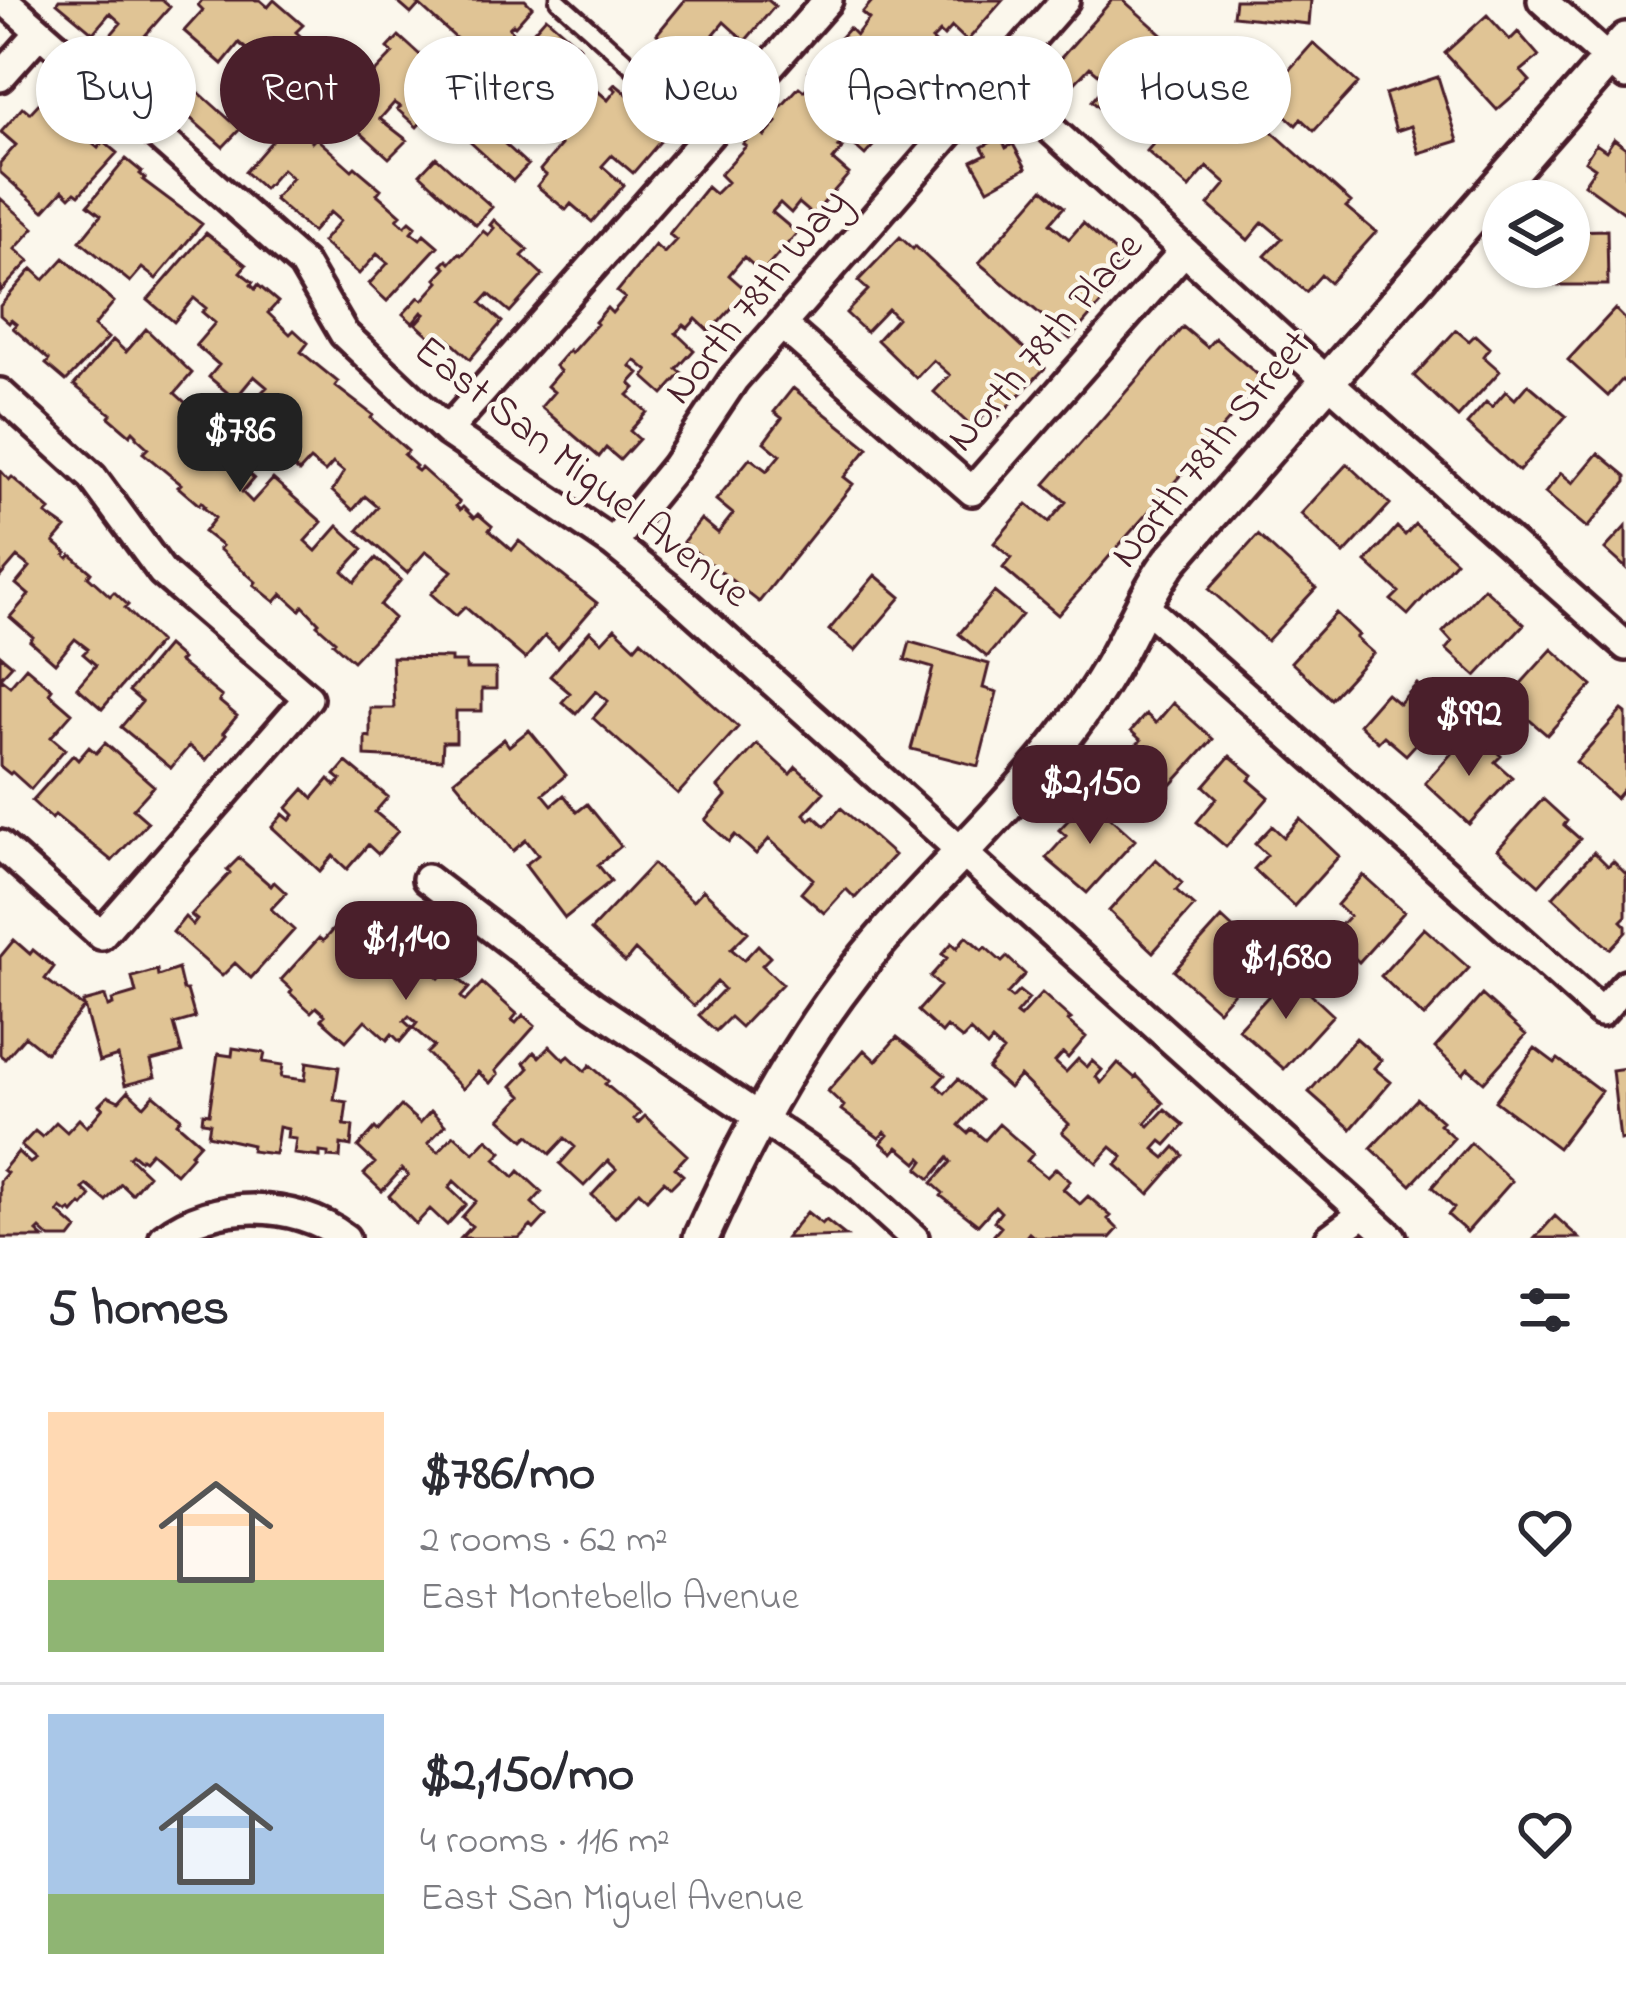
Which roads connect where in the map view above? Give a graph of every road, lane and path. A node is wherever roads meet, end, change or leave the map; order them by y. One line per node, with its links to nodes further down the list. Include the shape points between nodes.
1 (4, 0): 6 (street, East San Miguel Avenue)
2 (557, 0): 9 (lane)
3 (828, 0): 8 (street)
4 (1065, 0): 7 (street, North 78th Way)
5 (1542, 0): 10 (street)
6 (40, 32): 11 (street); 19 (street, East San Miguel Avenue, via 303,264 344,334)
7 (1034, 36)
8 (780, 54)
9 (622, 58)
10 (1620, 58): 17 (street, North 78th Street)
11 (0, 77)
12 (700, 144): 19 (street)
13 (939, 144): 16 (street, North 78th Way)
14 (1067, 144): 15 (street)
15 (1184, 251): 16 (street, North 78th Place, via 972,491); 17 (street)
16 (782, 325): 20 (street, North 78th Way)
17 (1327, 379): 21 (street, North 78th Street); 22 (street)
18 (0, 393): 23 (street, via 92,477 162,572 308,698 100,935)
19 (447, 431): 20 (street, East San Miguel Avenue)
20 (613, 543): 24 (street, East San Miguel Avenue)
21 (1142, 604): 24 (street, North 78th Street, via 1077,718); 26 (street, via 1601,1012)
22 (1626, 646)
23 (0, 844)
24 (960, 852): 27 (street, North 78th Street, via 856,970); 28 (street, East San Miguel Avenue)
25 (427, 879): 27 (street, via 594,1006)
26 (1626, 984)
27 (760, 1117): 31 (street, North 78th Street); 32 (street, via 845,1175)
28 (1361, 1226): 33 (street); 34 (street, East San Miguel Avenue)
29 (164, 1238): 30 (street, via 208,1215 249,1208 288,1213)
30 (345, 1238)
31 (701, 1238)
32 (914, 1238)
33 (1330, 1238)
34 (1392, 1238)

